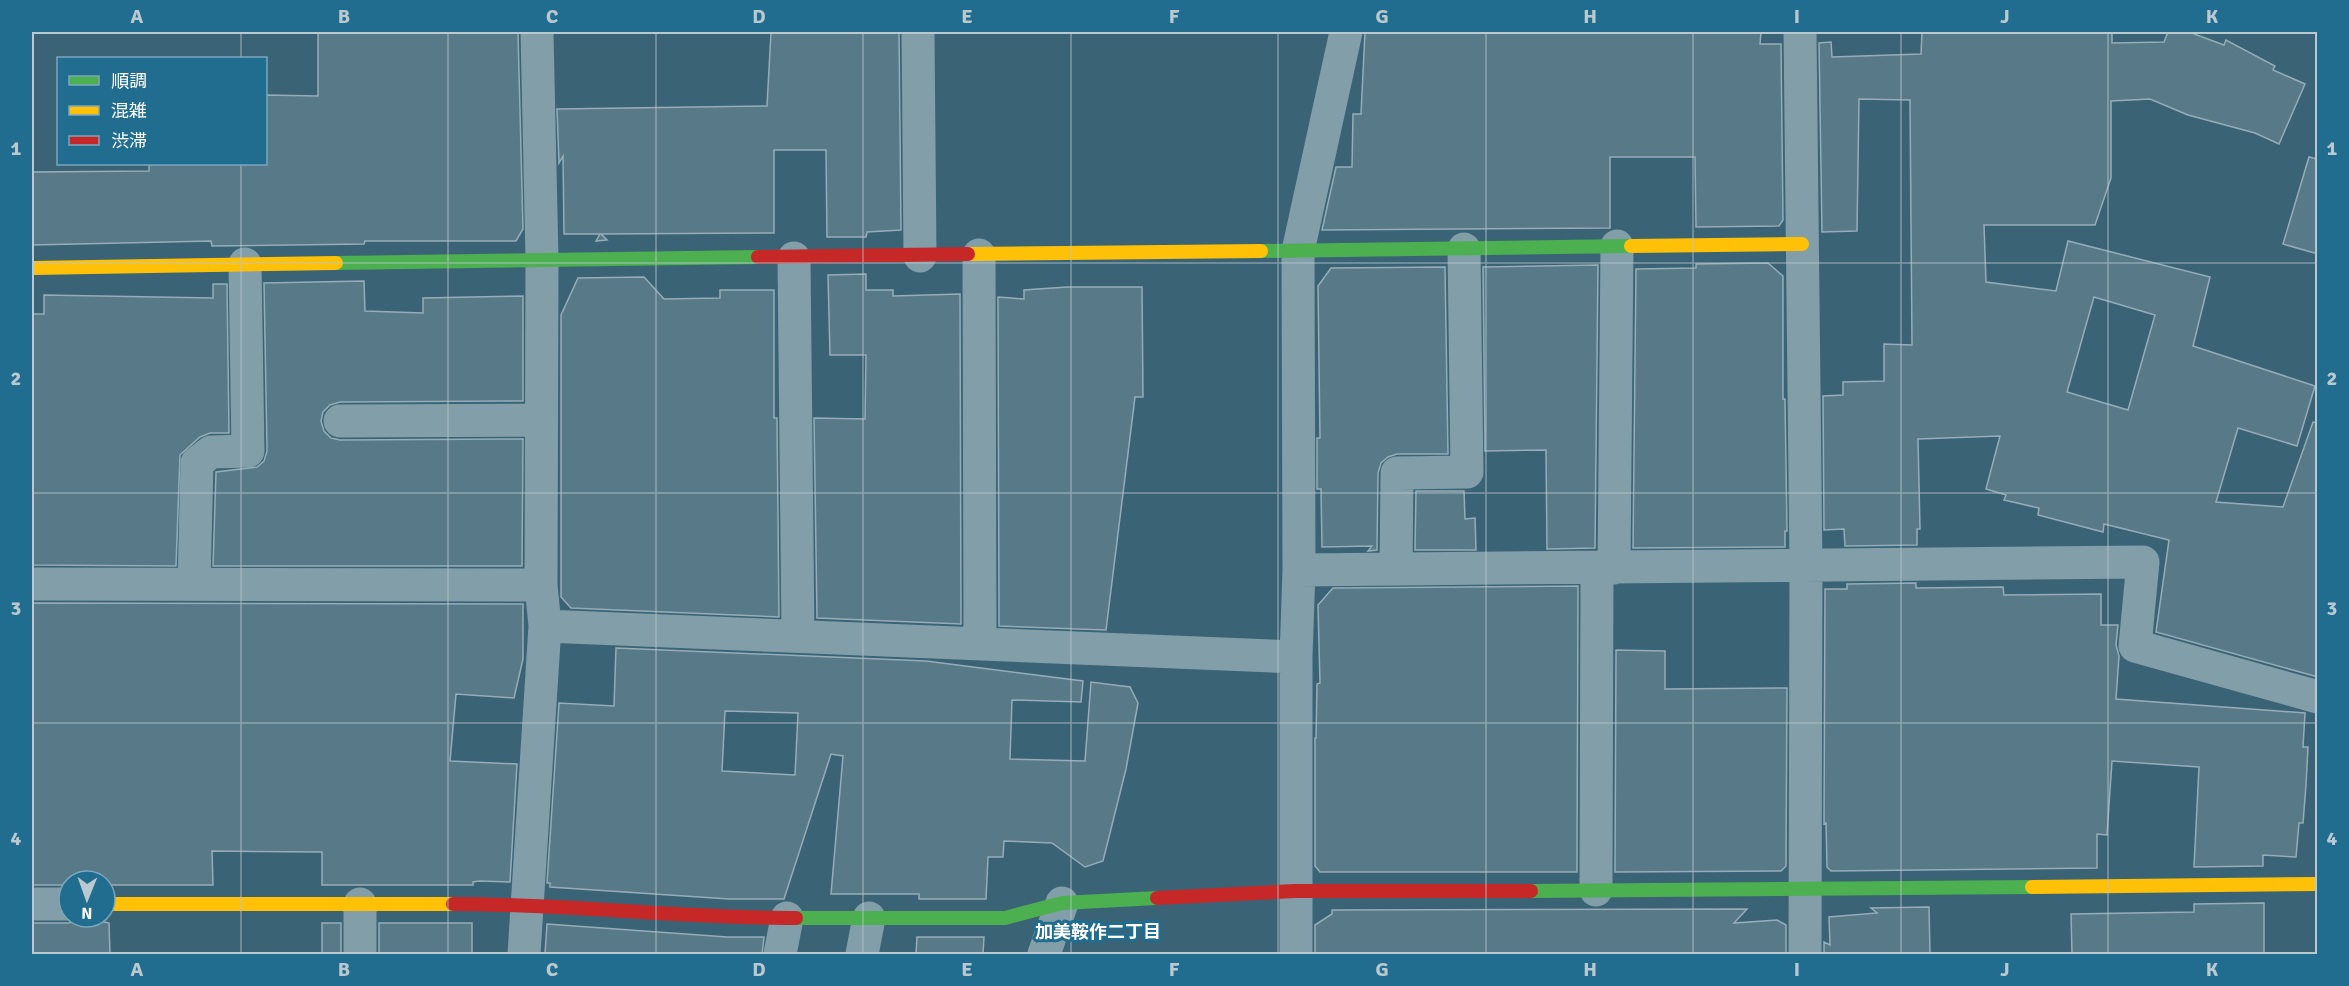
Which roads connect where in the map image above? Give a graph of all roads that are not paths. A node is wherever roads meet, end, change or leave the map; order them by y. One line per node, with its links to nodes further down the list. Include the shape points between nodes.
1 (537, 32): 12 (street)
2 (918, 32): 10 (street)
3 (1347, 32): 8 (street)
4 (1800, 32): 5 (street)
5 (1802, 244): 6 (street); 17 (street)
6 (1617, 246): 7 (street); 18 (street)
7 (1464, 249): 8 (street); 19 (street, via 1467,472 1397,473)
8 (1298, 251): 9 (street); 20 (street)
9 (979, 255): 10 (street); 26 (street)
10 (920, 256): 11 (street)
11 (794, 258): 12 (street); 25 (street)
12 (542, 259): 13 (street); 15 (street)
13 (245, 264): 14 (street); 22 (street, via 248,451 211,452 196,463)
14 (32, 268)
15 (541, 420): 16 (street); 23 (street)
16 (340, 421)
17 (1806, 567): 18 (street); 28 (street, via 2143,562 2135,646); 31 (street)
18 (1605, 568): 19 (street); 30 (street)
19 (1396, 569): 20 (street)
20 (1299, 570): 27 (street)
21 (32, 584): 22 (street)
22 (194, 584): 23 (street)
23 (541, 585): 24 (street)
24 (544, 626): 25 (street); 38 (street)
25 (798, 636): 26 (street)
26 (980, 644): 27 (street)
27 (1296, 657): 32 (street)
28 (2318, 697)
29 (2318, 884): 31 (street)
30 (1596, 890): 31 (street); 32 (street)
31 (1805, 890): 47 (street)
32 (1296, 891): 33 (street); 46 (street)
33 (1062, 903): 40 (street, via 1005,918); 45 (street)
34 (32, 904): 35 (street)
35 (57, 904)
36 (117, 904): 37 (street)
37 (360, 904): 38 (street); 41 (street)
38 (526, 904): 39 (street, via 728,918); 42 (street)
39 (787, 918): 40 (street); 43 (street)
40 (869, 918): 44 (street)
41 (360, 954)
42 (524, 954)
43 (780, 954)
44 (862, 954)
45 (1044, 954)
46 (1296, 954)
47 (1805, 954)

